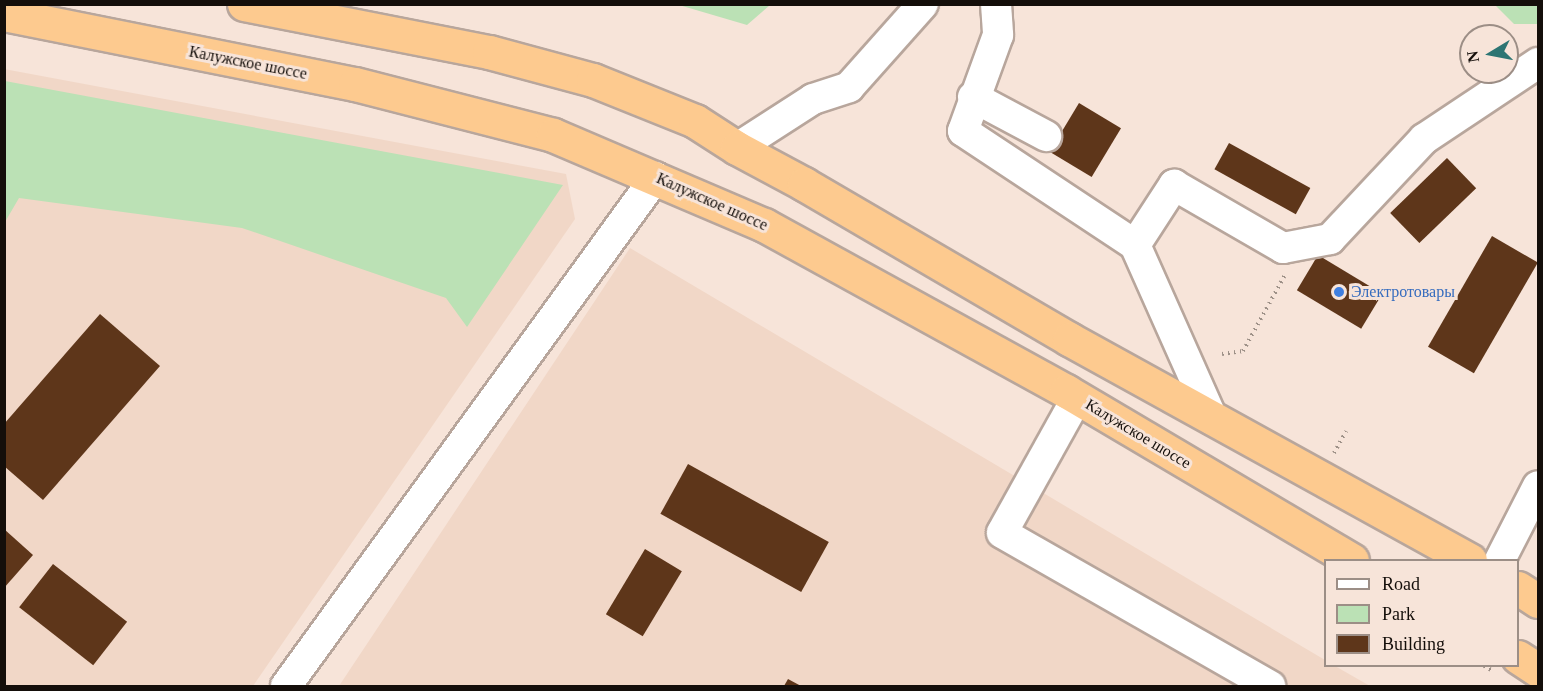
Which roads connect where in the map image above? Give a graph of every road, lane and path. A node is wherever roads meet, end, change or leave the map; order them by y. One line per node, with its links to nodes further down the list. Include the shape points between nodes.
1 (244, 4): 8 (highway, via 489,52 593,80 695,121)
2 (923, 4): 8 (street, via 849,87 813,99)
3 (996, 4): 6 (street, via 998,35)
4 (4, 14): 9 (highway, Калужское шоссе, via 376,89 553,135)
5 (1539, 63): 11 (street, via 1424,139 1330,239)
6 (973, 97): 7 (street); 10 (street, via 963,131)
7 (1046, 136)
8 (737, 148): 14 (highway)
9 (656, 177): 13 (highway, Калужское шоссе, via 764,225); 23 (street)
10 (1135, 245): 11 (street, via 1174,185); 14 (street)
11 (1283, 248): 12 (path, via 1287,274 1243,351)
12 (1222, 354)
13 (1077, 398): 16 (highway, Калужское шоссе); 24 (street, via 1002,533)
14 (1213, 420): 17 (highway)
15 (1539, 486): 18 (street)
16 (1349, 559)
17 (1466, 559)
18 (1501, 559)
19 (1519, 589): 20 (highway)
20 (1539, 601)
21 (1519, 658): 22 (highway)
22 (1539, 670)
23 (286, 687)
24 (1270, 687)

